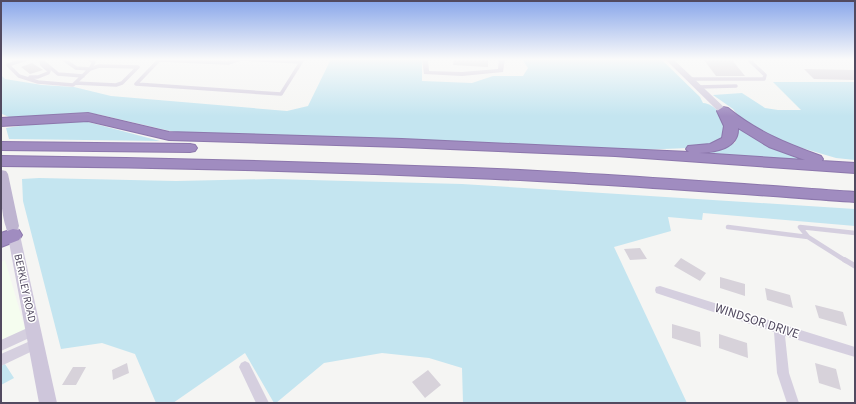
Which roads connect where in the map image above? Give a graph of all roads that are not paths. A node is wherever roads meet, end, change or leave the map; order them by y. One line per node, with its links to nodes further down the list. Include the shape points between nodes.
1 (25, 78): 8 (lane, via 38,82)
2 (81, 78): 8 (lane)
3 (127, 78): 8 (lane, via 116,85)
4 (142, 78): 5 (lane, via 136,84 282,94)
5 (291, 78)
6 (764, 78): 7 (lane)
7 (690, 79): 10 (street)
8 (74, 84)
9 (736, 86): 10 (lane)
10 (698, 87): 11 (street)
11 (723, 111): 14 (highway, via 732,132 728,141 722,145); 16 (highway, via 774,144 820,160)
12 (1, 122): 14 (highway, via 88,117 169,136)
13 (1, 146): 20 (highway, via 242,149 596,160)
14 (615, 152): 16 (highway)
15 (1, 161): 18 (highway)
16 (855, 168)
17 (1, 170): 18 (highway, via 84,167 454,178)
18 (474, 173): 21 (highway)
19 (1, 174): 23 (main road, BERKLEY ROAD)
20 (855, 178)
21 (855, 197)
22 (728, 227): 25 (lane)
23 (7, 233): 29 (main road, BERKLEY ROAD)
24 (855, 233): 25 (lane, via 800,227)
25 (808, 237): 26 (lane)
26 (855, 266)
27 (660, 290): 28 (street, WINDSOR DRIVE)
28 (779, 329): 31 (street, WINDSOR DRIVE); 36 (street, via 783,373)
29 (36, 337): 30 (street); 32 (street); 34 (main road, BERKLEY ROAD)
30 (1, 346)
31 (855, 352)
32 (1, 360)
33 (245, 367): 35 (street)
34 (48, 403)
35 (263, 403)
36 (793, 403)

